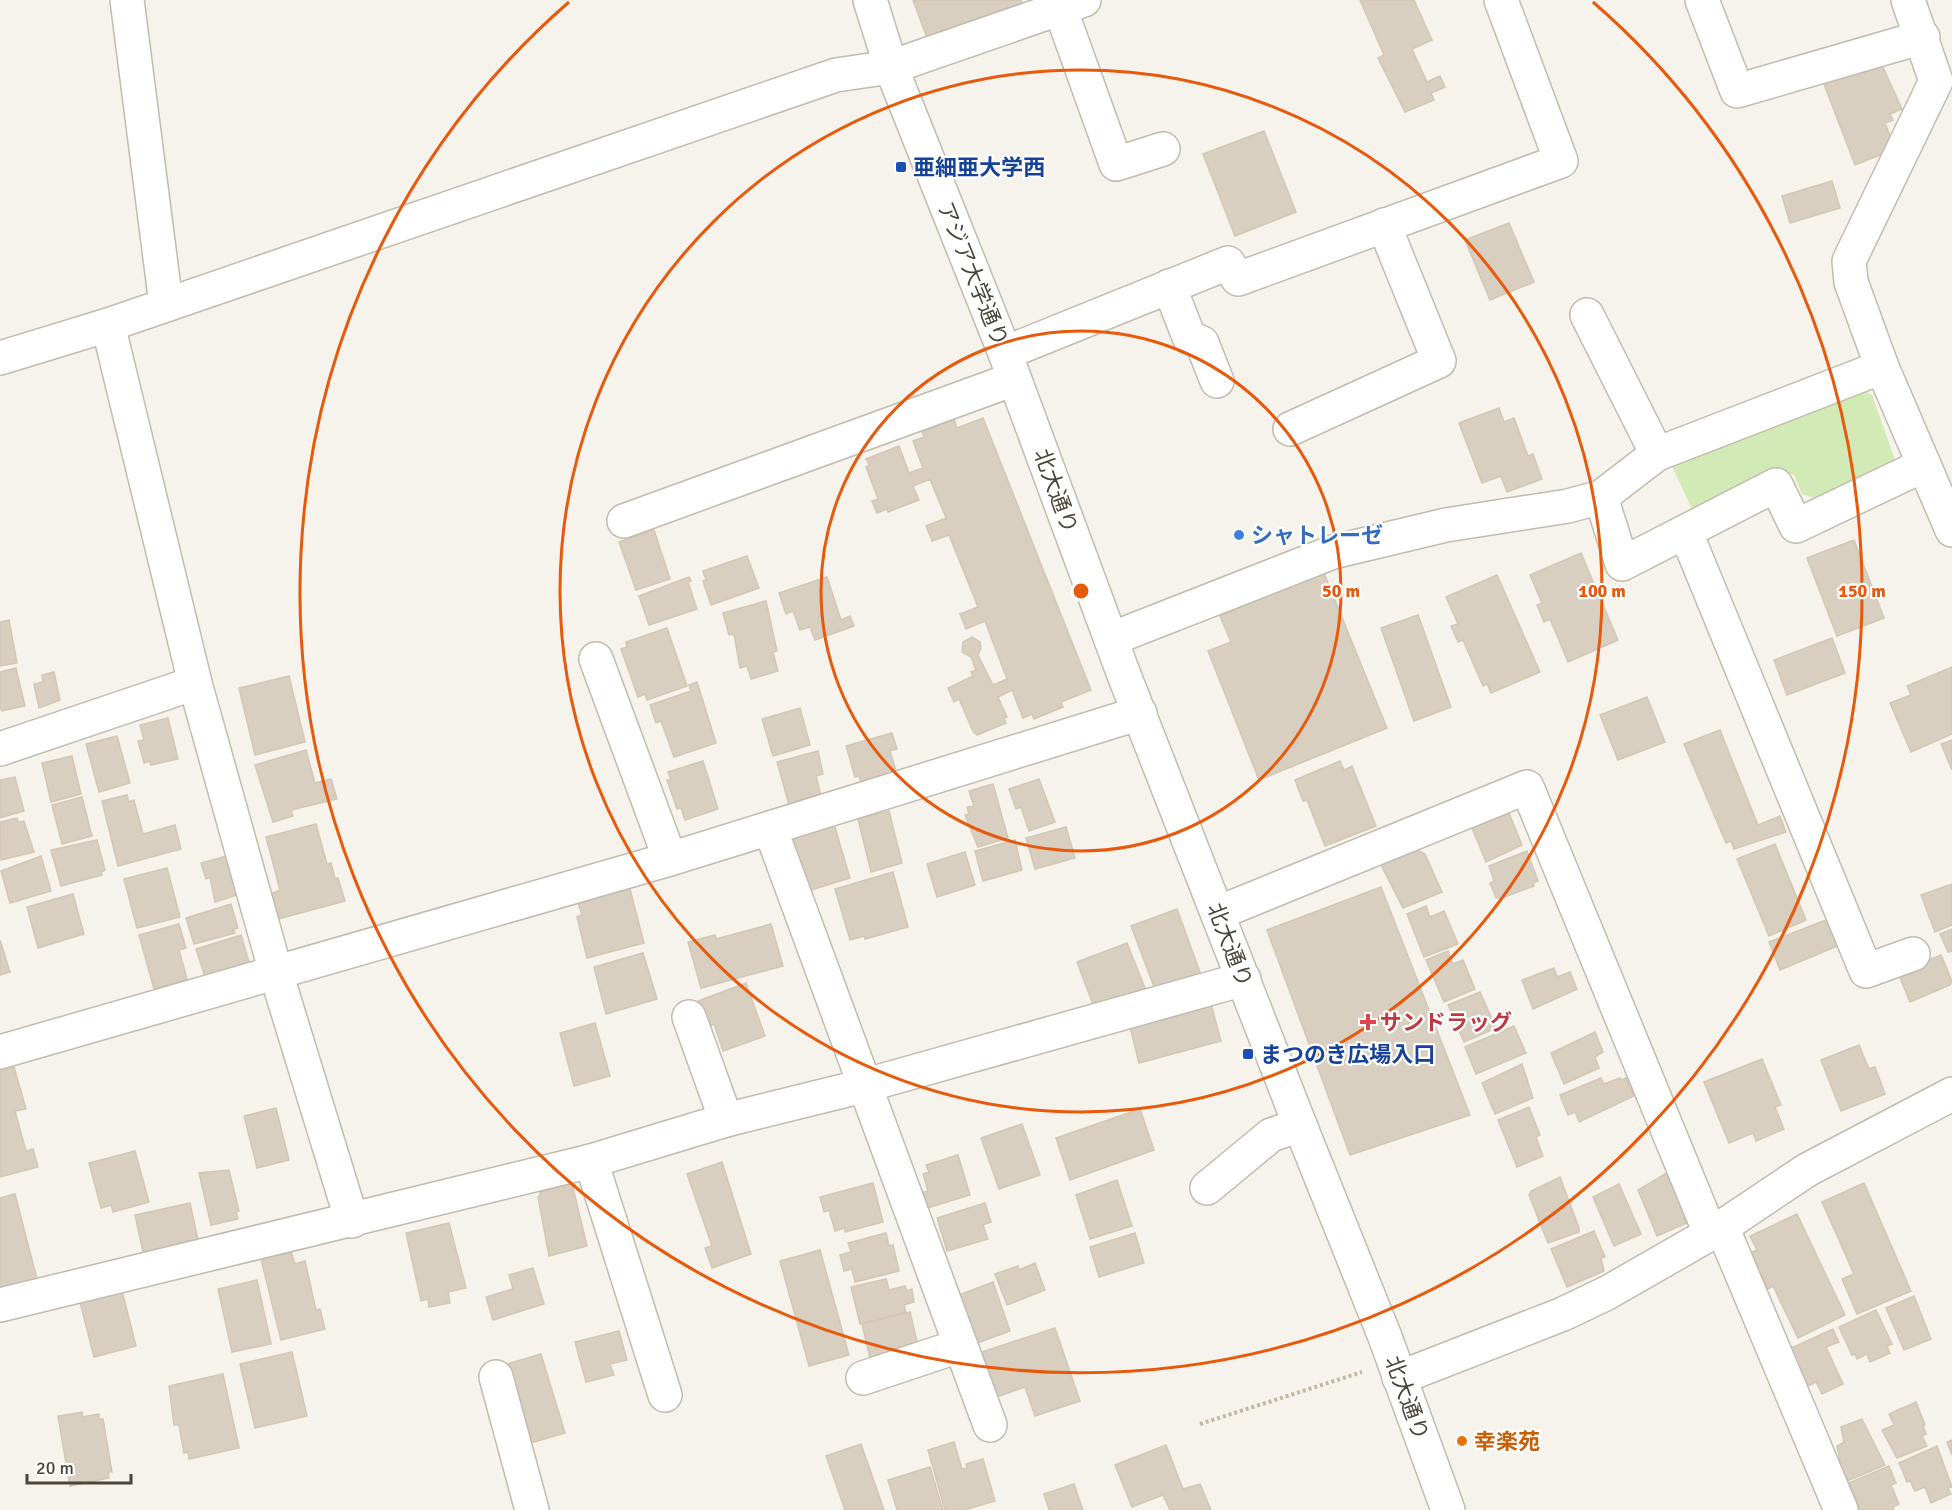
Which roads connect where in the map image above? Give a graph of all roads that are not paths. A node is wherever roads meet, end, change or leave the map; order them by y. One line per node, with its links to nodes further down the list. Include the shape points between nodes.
1 (127, 0): 12 (street)
2 (870, 0): 8 (street, アジア大学通り)
3 (1501, 0): 10 (street, via 1561,161)
4 (1702, 0): 7 (street, via 1737,91)
5 (1908, 0): 7 (street)
6 (1072, 4): 8 (street); 9 (street, via 1116,164)
7 (1923, 37): 17 (street, via 1935,81 1849,261 1851,282)
8 (891, 67): 12 (street, via 836,75); 16 (street, アジア大学通り)
9 (1163, 149)
10 (1384, 225): 11 (street, via 1238,279 1228,263); 19 (street, via 1439,361)
11 (1169, 286): 16 (street); 18 (street, via 1189,337 1202,343)
12 (166, 304): 14 (street)
13 (1587, 315): 20 (street)
14 (108, 325): 15 (street); 28 (street)
15 (0, 358)
16 (1010, 366): 23 (street); 26 (street, 北大通り)
17 (1882, 367): 20 (street); 21 (street)
18 (1217, 381)
19 (1290, 429)
20 (1657, 454): 22 (street)
21 (1924, 465): 24 (street); 25 (street, via 1796,526 1776,485)
22 (1601, 497): 25 (street, via 1622,564); 26 (street, via 1446,525 1333,552)
23 (624, 521)
24 (1952, 530)
25 (1686, 533): 34 (street, via 1866,971)
26 (1111, 639): 29 (street, 北大通り)
27 (596, 659): 32 (street)
28 (195, 683): 30 (street); 35 (street)
29 (1140, 713): 31 (street); 33 (street, 北大通り)
30 (0, 749)
31 (770, 828): 32 (street); 39 (street)
32 (670, 859): 35 (street)
33 (1218, 913): 36 (street, 北大通り); 46 (street, via 1527,787)
34 (1913, 954)
35 (276, 973): 38 (street); 45 (street)
36 (1244, 979): 39 (street); 42 (street, 北大通り)
37 (689, 1017): 41 (street)
38 (0, 1052)
39 (863, 1086): 41 (street); 48 (street)
40 (1952, 1094): 46 (street, via 1807,1170)
41 (726, 1120): 43 (street)
42 (1299, 1125): 44 (street, via 1271,1135); 51 (street, 北大通り)
43 (591, 1161): 45 (street); 52 (street)
44 (1207, 1188)
45 (352, 1221): 47 (street)
46 (1716, 1230): 51 (street, via 1563,1314); 56 (street)
47 (0, 1305)
48 (959, 1346): 50 (street); 53 (street)
49 (496, 1377): 54 (street)
50 (863, 1378)
51 (1398, 1378): 55 (street, 北大通り)
52 (665, 1395)
53 (990, 1425)
54 (532, 1510)
55 (1448, 1510)
56 (1841, 1510)

